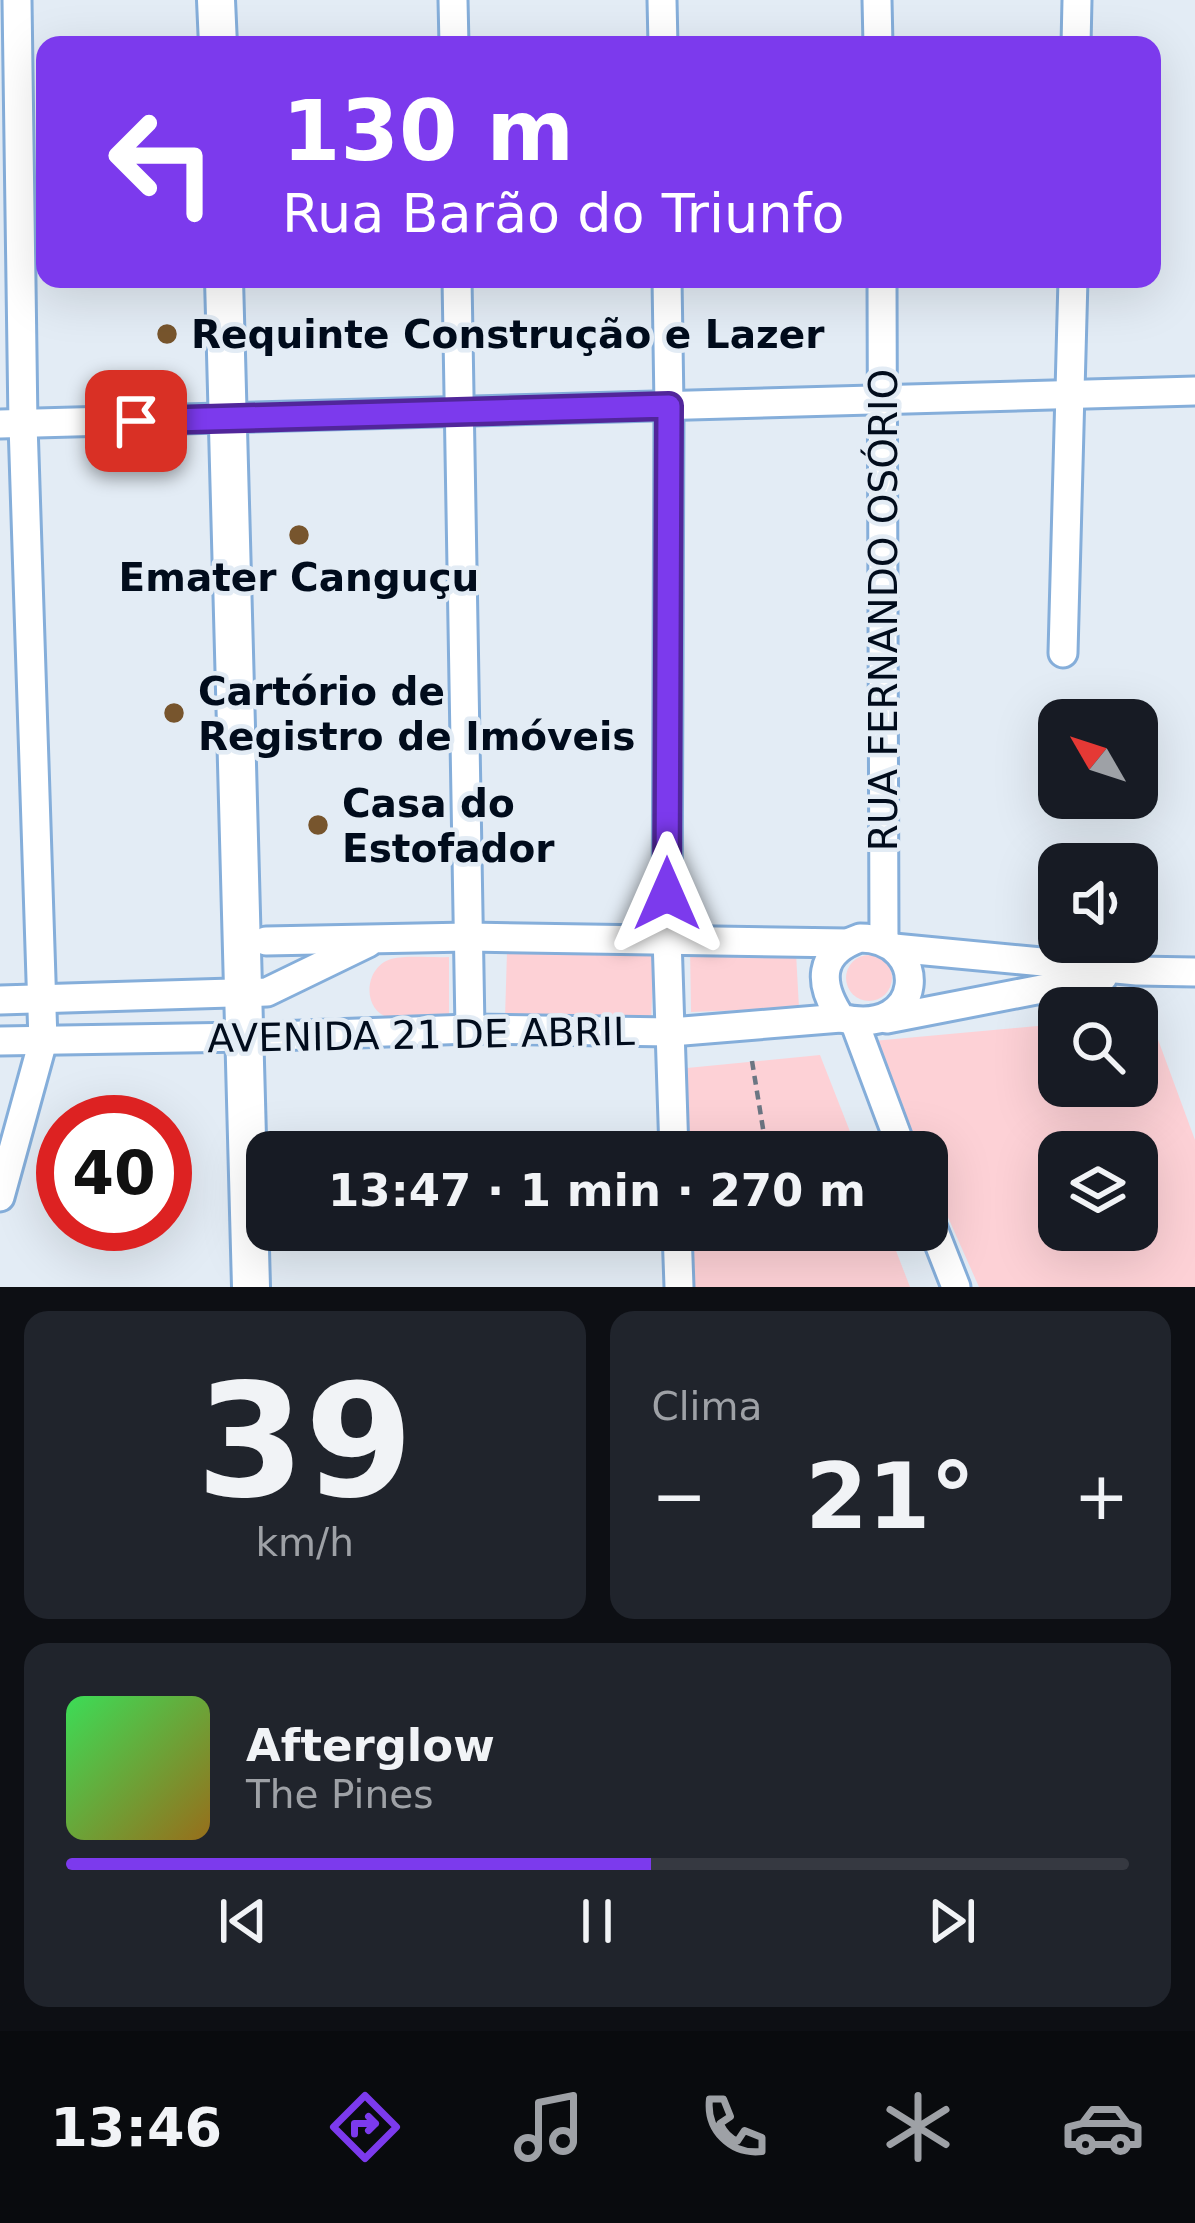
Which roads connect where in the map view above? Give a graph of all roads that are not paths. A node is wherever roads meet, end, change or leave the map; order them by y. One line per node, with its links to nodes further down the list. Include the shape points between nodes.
1 (17, 0): 26 (street)
2 (216, 0): 8 (main road)
3 (235, 0): 9 (main road)
4 (453, 0): 10 (street)
5 (662, 0): 11 (street)
6 (877, 0): 12 (street)
7 (1077, 0): 13 (street)
8 (218, 36)
9 (236, 36)
10 (454, 36)
11 (663, 36)
12 (878, 36)
13 (1076, 36)
14 (225, 288): 25 (main road)
15 (242, 288): 25 (main road)
16 (457, 288): 24 (street)
17 (667, 288): 23 (street)
18 (882, 288): 22 (street, RUA FERNANDO OSÓRIO)
19 (1073, 288): 21 (street)
20 (1195, 391): 21 (street)
21 (1071, 394): 22 (street); 27 (street)
22 (884, 400): 23 (street); 33 (street, RUA FERNANDO OSÓRIO)
23 (669, 406): 24 (street); 29 (street)
24 (460, 412): 25 (street); 28 (street)
25 (237, 419): 26 (street); 31 (main road); 36 (main road)
26 (11, 424): 37 (street)
27 (1063, 652)
28 (468, 938): 29 (street, AVENIDA 21 DE ABRIL); 30 (street, AVENIDA 21 DE ABRIL); 41 (street)
29 (667, 938): 32 (street, AVENIDA 21 DE ABRIL); 42 (street)
30 (377, 939): 31 (street, AVENIDA 21 DE ABRIL); 36 (street, AVENIDA 21 DE ABRIL)
31 (266, 941): 36 (main road)
32 (847, 943): 33 (street); 39 (street, via 824,977)
33 (889, 944): 34 (street); 40 (street, via 903,958 909,986)
34 (1137, 971): 35 (street); 40 (street)
35 (1195, 973)
36 (256, 992): 37 (street, AVENIDA 21 DE ABRIL); 43 (main road)
37 (44, 998): 38 (street, AVENIDA 21 DE ABRIL); 45 (street)
38 (0, 1000)
39 (847, 1019): 40 (street); 42 (street, AVENIDA 21 DE ABRIL); 48 (street)
40 (884, 1019)
41 (470, 1030): 42 (street, AVENIDA 21 DE ABRIL); 43 (street, AVENIDA 21 DE ABRIL)
42 (670, 1032): 47 (street)
43 (258, 1037): 45 (street, AVENIDA 21 DE ABRIL); 46 (main road); 53 (main road)
44 (0, 1041): 45 (street, AVENIDA 21 DE ABRIL)
45 (43, 1041): 49 (street)
46 (269, 1131)
47 (673, 1131)
48 (894, 1131)
49 (0, 1197)
50 (273, 1251): 54 (main road)
51 (678, 1251): 55 (street)
52 (942, 1251): 56 (street)
53 (251, 1287)
54 (274, 1287)
55 (679, 1287)
56 (956, 1287)

